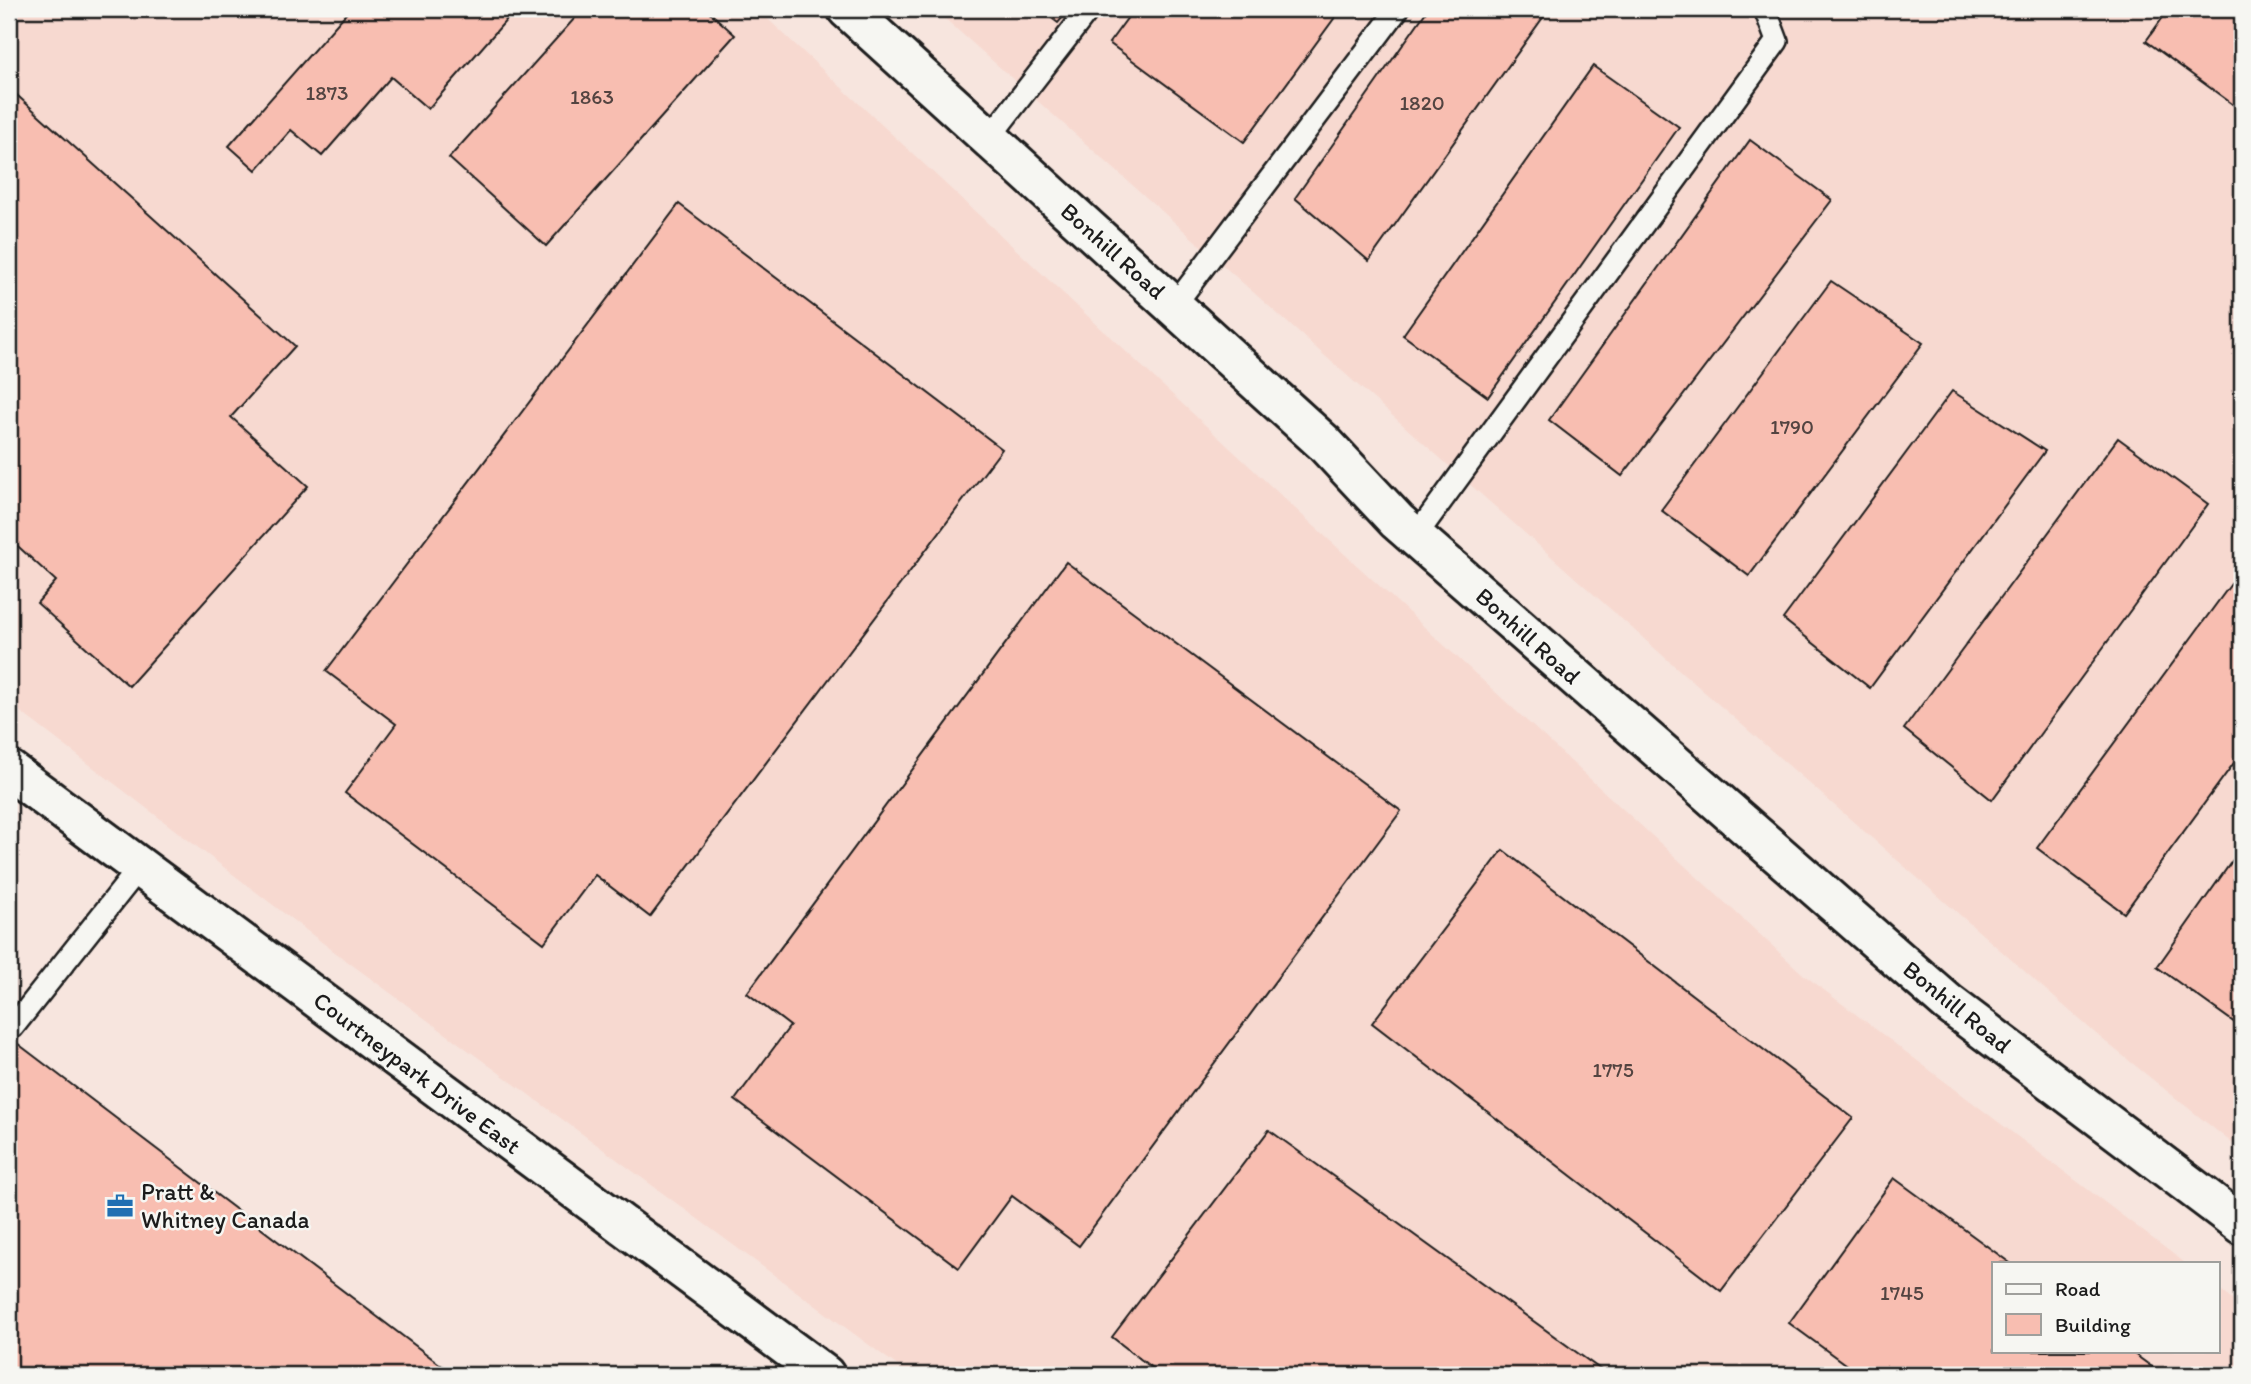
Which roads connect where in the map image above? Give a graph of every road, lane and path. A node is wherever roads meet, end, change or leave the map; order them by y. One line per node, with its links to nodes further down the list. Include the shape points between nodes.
1 (847, 9): 5 (street, Bonhill Road)
2 (1090, 9): 5 (lane)
3 (1398, 9): 6 (lane)
4 (1765, 9): 7 (lane, via 1777,41)
5 (989, 138): 6 (street, Bonhill Road)
6 (1174, 306): 7 (street, Bonhill Road, via 1324,443)
7 (1415, 537): 11 (street, Bonhill Road, via 1948,1003)
8 (9, 770): 9 (street, Courtneypark Drive East)
9 (140, 867): 10 (lane); 12 (street, Courtneypark Drive East)
10 (13, 1027)
11 (2242, 1225)
12 (825, 1375)

